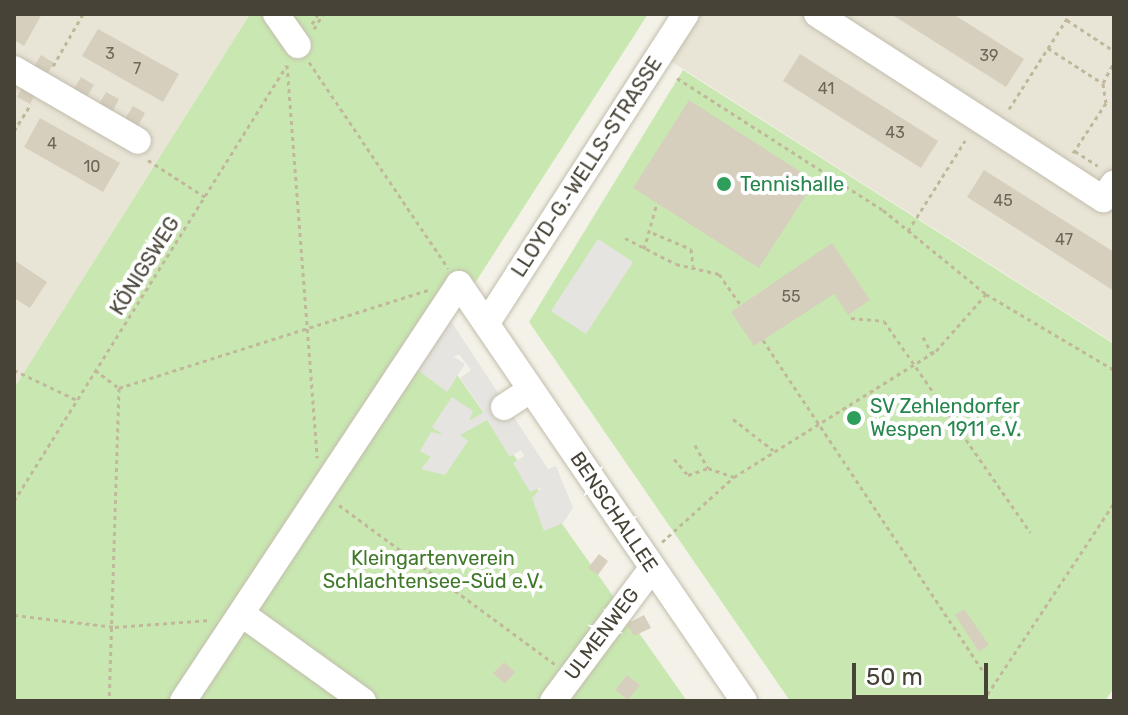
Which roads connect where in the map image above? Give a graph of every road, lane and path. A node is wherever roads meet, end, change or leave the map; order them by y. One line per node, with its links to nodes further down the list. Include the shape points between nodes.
1 (276, 14): 8 (street)
2 (686, 14): 30 (street, LLOYD-G.-WELLS-STRASSE)
3 (817, 14): 18 (street, via 1103,199)
4 (1070, 14): 5 (path)
5 (1067, 19): 6 (path); 7 (path)
6 (1048, 48): 12 (path); 13 (path)
7 (1114, 51)
8 (292, 55): 19 (path, KÖNIGSWEG); 26 (path); 31 (path)
9 (1114, 62): 12 (path)
10 (14, 69): 14 (street)
11 (677, 78): 21 (path)
12 (1103, 83): 16 (path, via 1106,103)
13 (1009, 109)
14 (138, 141): 19 (path, via 143,157)
15 (965, 141): 21 (path)
16 (1075, 151): 17 (path); 18 (path)
17 (1067, 163)
18 (1111, 178)
19 (205, 197): 37 (path, KÖNIGSWEG)
20 (657, 203): 22 (path)
21 (908, 231): 27 (path)
22 (653, 233): 24 (path); 25 (path, via 691,249)
23 (625, 238): 24 (path)
24 (644, 249): 25 (path)
25 (693, 266): 28 (path, via 719,274)
26 (459, 284): 30 (street, BENSCHALLEE); 31 (path, via 392,296); 50 (street)
27 (986, 294): 34 (path); 38 (path)
28 (741, 306)
29 (851, 318): 35 (path, via 884,321)
30 (488, 321): 40 (street, BENSCHALLEE)
31 (310, 329): 39 (path); 50 (path)
32 (923, 337): 34 (path)
33 (763, 340): 44 (path)
34 (932, 354): 35 (path)
35 (915, 366): 44 (path); 53 (path)
36 (14, 370): 41 (path)
37 (95, 370): 39 (path); 41 (path, KÖNIGSWEG)
38 (1114, 370)
39 (119, 388): 57 (path)
40 (530, 390): 42 (street); 54 (street, BENSCHALLEE)
41 (77, 400): 51 (path, KÖNIGSWEG)
42 (504, 407)
43 (733, 419): 46 (path)
44 (818, 424): 46 (path); 58 (path)
45 (695, 445): 48 (path)
46 (773, 450): 49 (path)
47 (674, 459): 48 (path, via 688,475)
48 (708, 468): 49 (path)
49 (734, 477): 54 (path)
50 (321, 492): 56 (street); 59 (path)
51 (14, 501)
52 (1114, 503): 65 (path)
53 (1030, 532)
54 (654, 557): 59 (street, ULMENWEG); 64 (street, BENSCHALLEE)
55 (14, 615): 57 (path)
56 (240, 616): 57 (path); 61 (street); 62 (street)
57 (115, 627): 60 (path)
58 (983, 671)
59 (570, 676): 63 (street, ULMENWEG)
60 (109, 701)
61 (183, 701)
62 (363, 701)
63 (553, 701)
64 (744, 701)
65 (983, 701)

